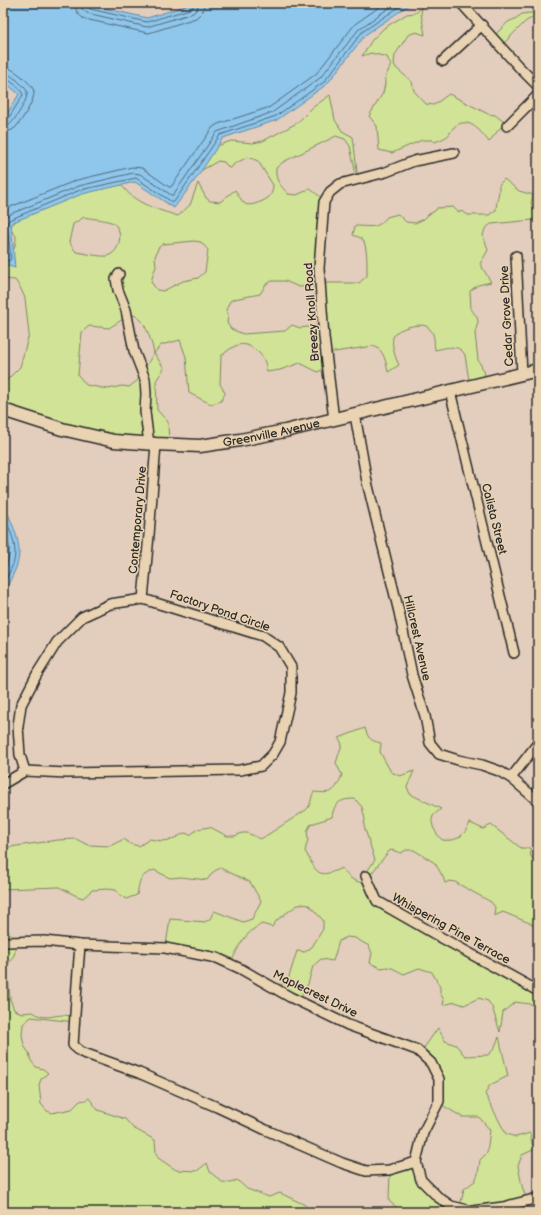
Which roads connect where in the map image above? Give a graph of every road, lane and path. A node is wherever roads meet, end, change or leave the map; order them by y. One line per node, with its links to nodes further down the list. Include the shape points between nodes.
1 (461, 3): 2 (street)
2 (482, 25): 3 (street); 4 (street)
3 (443, 61)
4 (538, 86)
5 (538, 96): 6 (street)
6 (507, 126)
7 (454, 153): 15 (street, Breezy Knoll Road, via 414,161 386,172 340,184 330,192 324,202 319,268)
8 (516, 256): 11 (street, Cedar Grove Drive)
9 (119, 274): 16 (street, Contemporary Drive, via 116,279 118,290 145,380 145,412)
10 (538, 370): 11 (main road, Greenville Avenue)
11 (522, 374): 12 (main road, Greenville Avenue)
12 (450, 391): 14 (main road, Greenville Avenue); 18 (street, Calista Street)
13 (3, 410): 16 (main road, Greenville Avenue, via 62,429 114,441)
14 (355, 415): 15 (main road, Greenville Avenue); 21 (street, Hillcrest Avenue, via 367,482 430,743 438,754 488,767)
15 (334, 420): 16 (main road, Greenville Avenue, via 200,446)
16 (152, 444): 17 (street, Contemporary Drive, via 150,535)
17 (143, 599): 20 (street, Factory Pond Circle, via 110,604 82,617 57,642 21,705 18,726); 20 (street, Factory Pond Circle, via 263,636 280,647 291,666 291,693 280,742 273,754 261,766 240,770 81,773)
18 (514, 653)
19 (538, 743): 21 (street)
20 (24, 771): 22 (street)
21 (511, 778): 23 (street, Hillcrest Avenue)
22 (3, 784)
23 (538, 801)
24 (366, 876): 27 (street, Whispering Pine Terrace, via 377,901)
25 (6, 942): 26 (street, Maplecrest Drive, via 44,941)
26 (80, 945): 28 (street, via 73,1045 81,1052 146,1076 266,1130 366,1171 389,1170); 28 (street, Maplecrest Drive, via 165,948 217,958 348,1025 417,1050 431,1063 439,1079 439,1101 423,1133)
27 (538, 991)
28 (416, 1162): 29 (street, via 421,1180 451,1206 472,1212)
29 (538, 1198)

